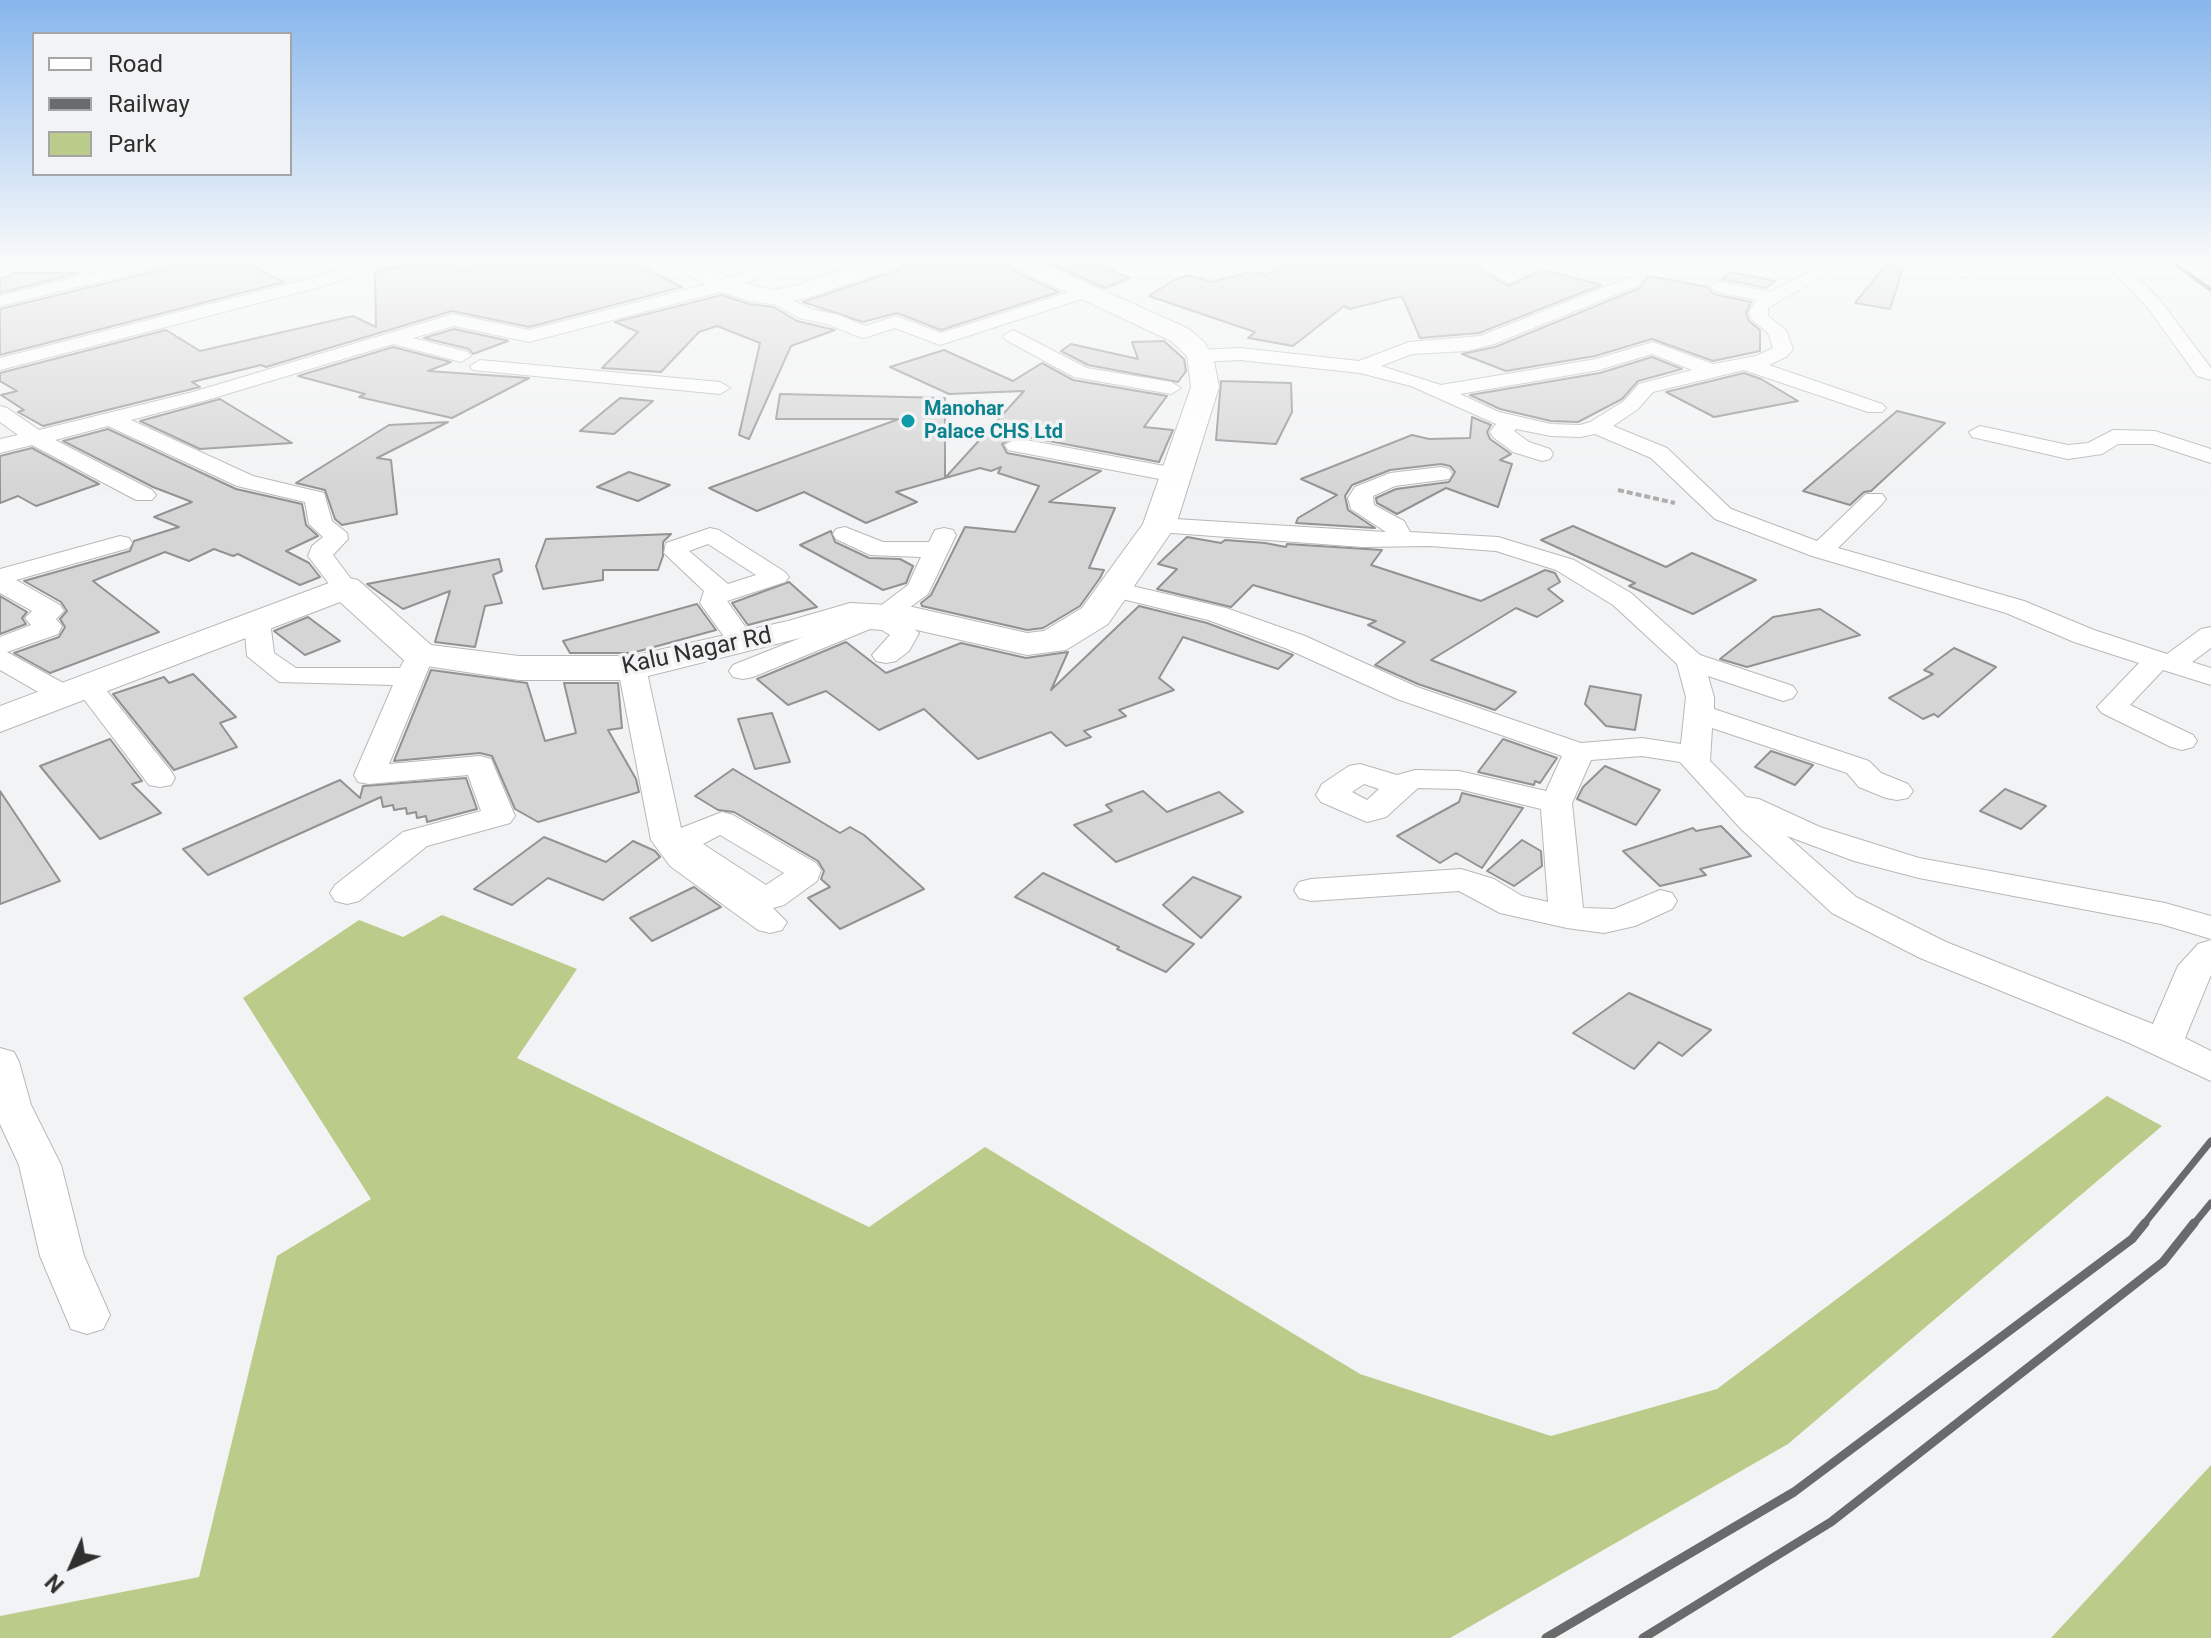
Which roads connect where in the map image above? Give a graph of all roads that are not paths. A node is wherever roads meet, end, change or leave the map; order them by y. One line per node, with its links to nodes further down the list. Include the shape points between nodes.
1 (99, 338): 10 (street)
2 (390, 338): 23 (street)
3 (392, 338): 13 (street)
4 (524, 338): 13 (street)
5 (1017, 338): 17 (street, via 1081,373)
6 (1181, 338): 17 (street)
7 (1486, 338): 14 (street, via 1467,345 1409,348)
8 (1780, 338): 12 (street, via 1783,349)
9 (2179, 338): 16 (street)
10 (0, 364)
11 (1599, 364): 15 (street, via 1653,348); 18 (street); 20 (street)
12 (1747, 364): 15 (street); 21 (street)
13 (470, 366): 19 (street)
14 (1361, 367): 17 (street, via 1240,354); 20 (street)
15 (1711, 370): 18 (street)
16 (2211, 374)
17 (1195, 381): 33 (street, Kalu Nagar Rd)
18 (1647, 387): 25 (street, via 1631,405)
19 (720, 388)
20 (1438, 392): 24 (street)
21 (1875, 408)
22 (0, 412): 27 (street)
23 (111, 419): 27 (street); 42 (street, via 245,481 316,498 321,524 336,539 320,556)
24 (1510, 422): 25 (street, via 1568,432); 30 (street, via 1503,433)
25 (1597, 427): 40 (street, via 1659,453 1723,514)
26 (1980, 432): 31 (street, via 2068,452 2094,449 2113,437 2155,438)
27 (35, 438): 29 (street); 34 (street)
28 (1016, 445): 33 (street)
29 (0, 446)
30 (1542, 454)
31 (2211, 456)
32 (1441, 474): 38 (street, via 1390,480 1363,492 1363,509 1395,526)
33 (1175, 475): 36 (street, Kalu Nagar Rd)
34 (144, 495)
35 (1874, 499): 40 (street)
36 (1159, 525): 38 (street); 43 (street, Kalu Nagar Rd)
37 (845, 534): 45 (street, via 879,550 941,542 919,589)
38 (1402, 540): 53 (street, via 1498,544 1565,565 1622,599)
39 (120, 543): 41 (street)
40 (1821, 551): 54 (street, via 2015,607)
41 (0, 579): 50 (street, via 51,611 38,618 48,628)
42 (345, 588): 46 (street); 55 (street)
43 (1115, 590): 47 (street, Kalu Nagar Rd, via 1095,616 1053,642 1027,644); 63 (street, via 1243,623 1407,693)
44 (717, 596): 51 (street, via 713,603)
45 (884, 614): 47 (street, Kalu Nagar Rd); 49 (street, Kalu Nagar Rd, via 850,614)
46 (257, 621): 55 (street, via 261,656 289,676); 58 (street)
47 (927, 621): 49 (street, via 907,655 881,666 905,633 889,622 855,625)
48 (2211, 635): 54 (street)
49 (808, 641): 51 (street, Kalu Nagar Rd)
50 (0, 646)
51 (743, 657): 56 (street, Kalu Nagar Rd)
52 (0, 659): 58 (street)
53 (1690, 661): 59 (street); 60 (street)
54 (2164, 662): 57 (street); 62 (street, via 2112,707)
55 (414, 666): 56 (street, Kalu Nagar Rd); 71 (street, via 369,775 480,765 499,816 415,839)
56 (632, 668): 73 (street, via 667,840 682,859)
57 (2211, 677)
58 (76, 691): 61 (street); 65 (street)
59 (1783, 692)
60 (1699, 714): 64 (street); 67 (street, via 1858,767 1870,780)
61 (0, 720)
62 (2182, 741)
63 (1579, 752): 64 (street, via 1642,747); 69 (street)
64 (1696, 755): 68 (street, via 1695,763)
65 (160, 778)
66 (1400, 786): 69 (street, via 1415,779 1459,780)
67 (1897, 791)
68 (1728, 797): 75 (street, via 1866,854 2165,914); 77 (street, via 1818,884 1855,912 1933,950)
69 (1556, 803): 74 (street)
70 (1311, 890): 74 (street, via 1461,880 1512,905)
71 (347, 893)
72 (1660, 901): 74 (street, via 1604,922)
73 (756, 906)
74 (1567, 917)
75 (2211, 928)
76 (2211, 952): 77 (street, via 2191,975)
77 (2164, 1044): 79 (street)
78 (0, 1062): 80 (street, via 11,1105 40,1165 62,1256)
79 (2211, 1067)
80 (87, 1315)

